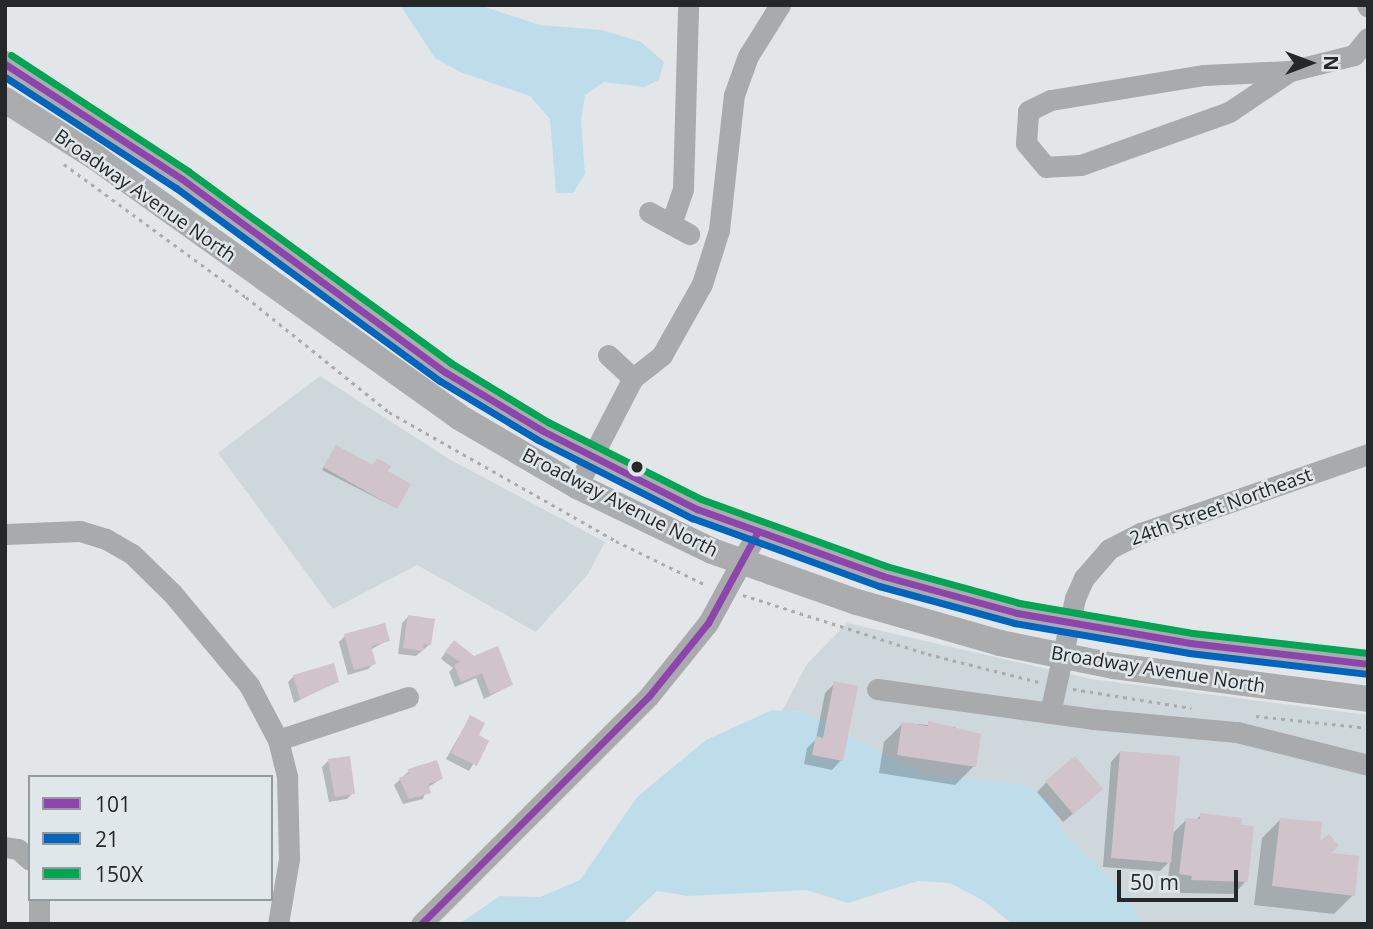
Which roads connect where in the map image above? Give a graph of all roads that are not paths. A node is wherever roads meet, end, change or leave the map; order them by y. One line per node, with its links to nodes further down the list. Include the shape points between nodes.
1 (688, 5): 7 (street, via 680,229)
2 (780, 5): 9 (street, via 748,56 734,95 719,230 702,284 663,355)
3 (1368, 38): 5 (street, via 1354,55)
4 (5, 64): 11 (main road, Broadway Avenue North, via 181,179 445,372)
5 (1290, 71): 5 (street, via 1204,75 1051,100 1028,111 1026,143 1046,167 1081,165 1228,112)
6 (5, 100): 12 (main road, Broadway Avenue North, via 152,197 394,374)
7 (649, 212)
8 (608, 355): 9 (street)
9 (633, 377): 11 (street)
10 (1368, 454): 16 (street, 24th Street Northeast, via 1141,533 1109,549 1084,578)
11 (592, 457): 12 (street); 13 (main road, Broadway Avenue North, via 665,495)
12 (577, 486): 15 (main road, Broadway Avenue North)
13 (757, 533): 15 (street); 16 (main road, Broadway Avenue North, via 883,576)
14 (5, 534): 23 (street, via 80,531 132,554 172,593 249,685)
15 (744, 564): 17 (main road, Broadway Avenue North, via 930,625); 30 (street, via 702,632 649,696)
16 (1068, 624): 17 (street, 24th Street Northeast); 18 (main road, Broadway Avenue North)
17 (1060, 656): 21 (main road, Broadway Avenue North); 22 (street, 24th Street Northeast)
18 (1368, 664)
19 (877, 689): 22 (street)
20 (408, 697): 23 (street)
21 (1368, 699)
22 (1050, 713): 24 (street, via 1237,732)
23 (278, 740): 29 (street, via 290,813 289,859)
24 (1368, 765)
25 (5, 847): 26 (street, via 18,849)
26 (28, 858)
27 (39, 901): 28 (street)
28 (39, 924)
29 (278, 924)
30 (421, 924)

